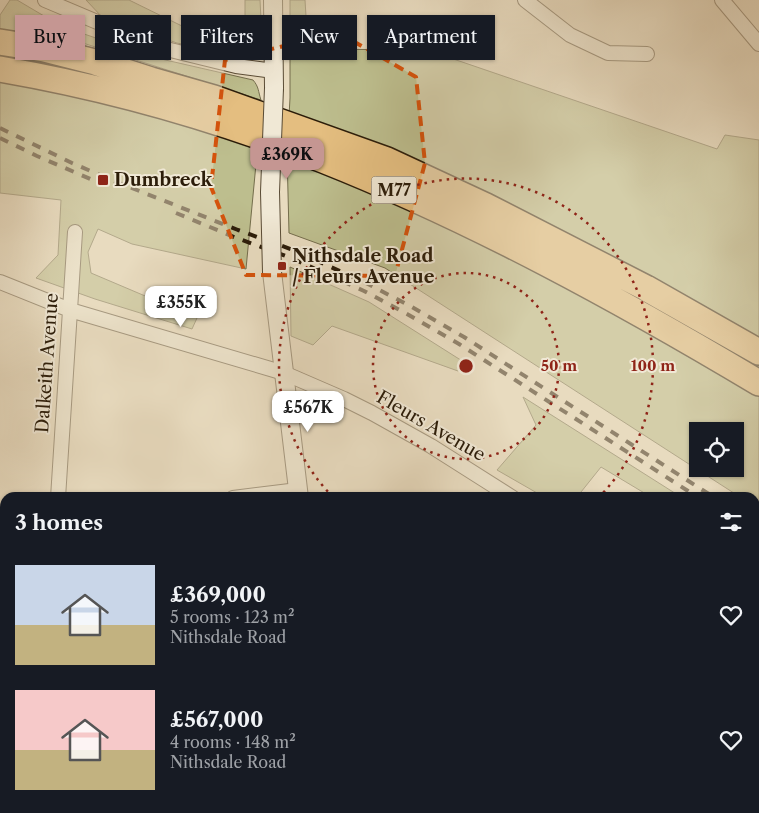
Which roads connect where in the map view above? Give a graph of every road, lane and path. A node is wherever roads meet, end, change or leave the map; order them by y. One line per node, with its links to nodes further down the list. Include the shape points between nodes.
1 (45, 0): 9 (street, via 154,46 236,66)
2 (273, 0): 9 (street)
3 (526, 0): 7 (street, via 570,35 608,53)
4 (722, 0): 6 (street)
5 (0, 42): 14 (highway, M77, via 95,62 214,98 387,160 646,288)
6 (759, 44)
7 (647, 54)
8 (0, 69): 10 (highway, M77, via 79,84 244,131 347,170)
9 (274, 80): 15 (street, bridge, via 270,192 272,272)
10 (468, 224): 16 (highway, M77, via 611,299); 17 (highway, M77)
11 (75, 232): 13 (street, Dalkeith Avenue)
12 (0, 282): 13 (street, Fleurs Avenue)
13 (70, 310): 15 (street, Fleurs Avenue); 18 (street, Dalkeith Avenue)
14 (753, 348)
15 (284, 373): 19 (street); 20 (street, Fleurs Avenue, via 372,412)
16 (759, 383)
17 (759, 395)
18 (58, 492)
19 (298, 492)
20 (504, 492)

